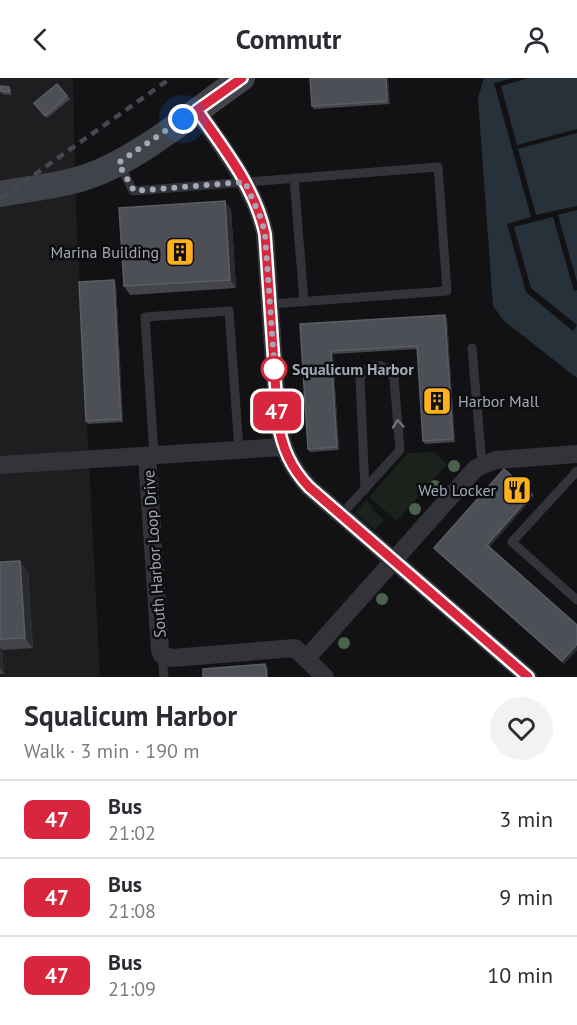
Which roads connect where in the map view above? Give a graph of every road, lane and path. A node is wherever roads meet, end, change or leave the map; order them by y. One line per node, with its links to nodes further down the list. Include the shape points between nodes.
1 (242, 78): 2 (street)
2 (197, 110): 3 (street); 5 (street)
3 (118, 163): 5 (lane, via 134,191); 6 (street, via 86,177)
4 (294, 178): 5 (lane); 7 (lane); 7 (lane, via 438,167 447,291)
5 (245, 182): 8 (street, via 265,234)
6 (0, 194)
7 (304, 302): 8 (lane)
8 (270, 304): 10 (street)
9 (472, 348): 14 (lane)
10 (283, 447): 11 (street); 18 (street, via 302,479)
11 (239, 450): 13 (street); 13 (lane, via 229,311 145,317)
12 (577, 454): 14 (street, via 507,458)
13 (151, 455): 15 (street); 21 (street, South Harbor Loop Drive)
14 (482, 464): 19 (street)
15 (0, 465)
16 (577, 471): 20 (lane, via 512,542)
17 (365, 490): 17 (lane, one-way to 17, via 400,450 394,379 388,369 378,365 367,368 360,378); 18 (lane)
18 (341, 515): 19 (street)
19 (393, 560): 22 (street); 25 (street)
20 (577, 600)
21 (162, 656): 22 (street, South Harbor Loop Drive, via 295,648); 23 (lane)
22 (306, 658): 24 (street, South Harbor Loop Drive)
23 (164, 677)
24 (325, 677)
25 (528, 677)

